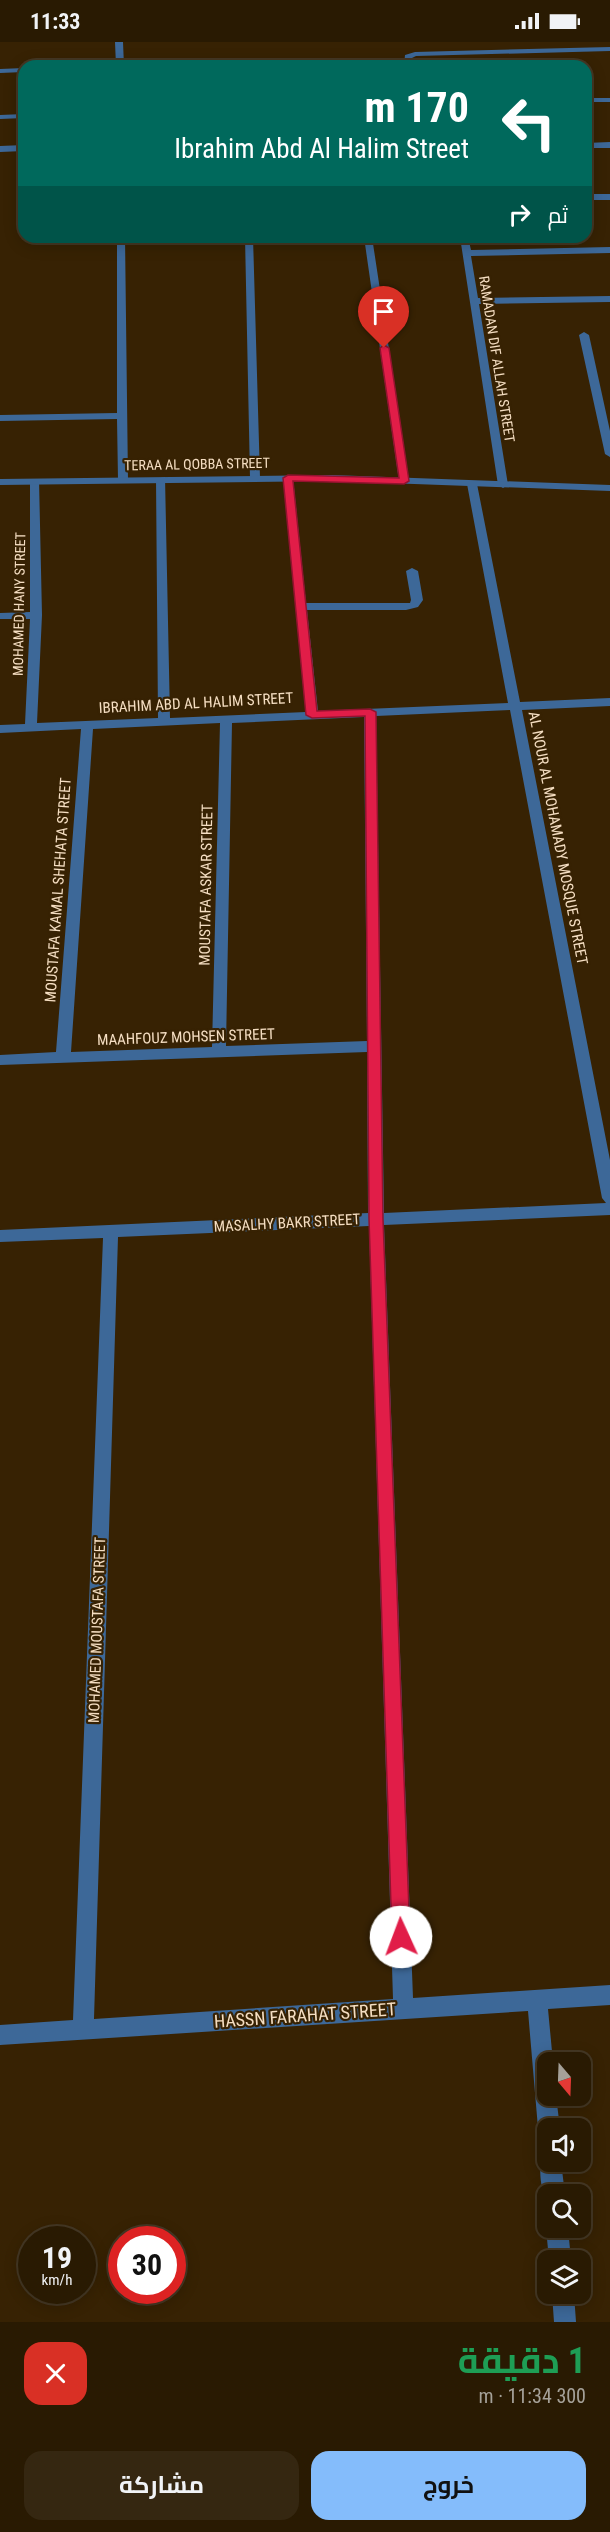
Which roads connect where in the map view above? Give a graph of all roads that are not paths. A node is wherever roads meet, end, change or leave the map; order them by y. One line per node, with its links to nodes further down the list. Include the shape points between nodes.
1 (119, 42): 5 (street)
2 (415, 42): 4 (street)
3 (610, 49): 4 (street, via 533,55)
4 (418, 54): 6 (street)
5 (120, 60)
6 (408, 60)
7 (0, 70): 8 (street)
8 (18, 70)
9 (592, 100): 10 (street)
10 (610, 100)
11 (18, 116): 12 (street)
12 (0, 117)
13 (610, 145): 14 (street)
14 (592, 146)
15 (0, 148): 16 (street)
16 (18, 148)
17 (592, 197): 18 (street)
18 (610, 197)
19 (121, 243): 28 (street)
20 (249, 243): 31 (street)
21 (369, 243): 36 (street)
22 (465, 243): 24 (street, RAMADAN DIF ALLAH STREET)
23 (610, 250): 24 (street)
24 (466, 253): 26 (street, RAMADAN DIF ALLAH STREET)
25 (610, 299): 26 (street)
26 (474, 301): 39 (street, RAMADAN DIF ALLAH STREET)
27 (584, 335): 30 (street)
28 (122, 416): 29 (street); 34 (street)
29 (0, 418)
30 (610, 454)
31 (255, 478): 32 (street, TERAA AL QOBBA STREET); 33 (street, TERAA AL QOBBA STREET)
32 (288, 478): 36 (street, TERAA AL QOBBA STREET); 42 (street)
33 (160, 479): 34 (street, TERAA AL QOBBA STREET); 50 (street)
34 (123, 480): 35 (street, TERAA AL QOBBA STREET)
35 (35, 481): 37 (street, TERAA AL QOBBA STREET); 43 (street, MOHAMED HANY STREET)
36 (404, 481): 38 (street, TERAA AL QOBBA STREET)
37 (0, 482)
38 (472, 484): 39 (street, TERAA AL QOBBA STREET); 46 (street, AL NOUR AL MOHAMADY MOSQUE STREET)
39 (503, 485): 40 (street, TERAA AL QOBBA STREET)
40 (610, 488)
41 (412, 571): 42 (street, via 417,600 406,607)
42 (301, 606): 48 (street)
43 (36, 615): 44 (street); 52 (street, MOHAMED HANY STREET)
44 (0, 616)
45 (610, 702): 46 (street, IBRAHIM ABD AL HALIM STREET)
46 (516, 706): 47 (street, IBRAHIM ABD AL HALIM STREET); 58 (street, AL NOUR AL MOHAMADY MOSQUE STREET)
47 (370, 712): 48 (street, IBRAHIM ABD AL HALIM STREET); 54 (street)
48 (312, 715): 49 (street, IBRAHIM ABD AL HALIM STREET)
49 (226, 718): 50 (street, IBRAHIM ABD AL HALIM STREET); 55 (street, MOUSTAFA ASKAR STREET)
50 (164, 721): 51 (street, IBRAHIM ABD AL HALIM STREET)
51 (87, 725): 52 (street, IBRAHIM ABD AL HALIM STREET); 56 (street, MOUSTAFA KAMAL SHEHATA STREET)
52 (31, 727): 53 (street, IBRAHIM ABD AL HALIM STREET)
53 (0, 729)
54 (373, 1046): 55 (street, MAAHFOUZ MOHSEN STREET); 60 (street)
55 (219, 1052): 56 (street, MAAHFOUZ MOHSEN STREET)
56 (63, 1058): 57 (street, MAAHFOUZ MOHSEN STREET)
57 (0, 1060)
58 (610, 1198)
59 (610, 1209): 60 (street, MASALHY BAKR STREET)
60 (376, 1219): 61 (street, MASALHY BAKR STREET); 65 (street)
61 (111, 1231): 62 (street, MASALHY BAKR STREET); 66 (street, MOHAMED MOUSTAFA STREET)
62 (0, 1236)
63 (610, 1995): 64 (street, HASSN FARAHAT STREET)
64 (537, 2000): 65 (street, HASSN FARAHAT STREET); 68 (street)
65 (403, 2009): 66 (street, HASSN FARAHAT STREET)
66 (83, 2030): 67 (street, HASSN FARAHAT STREET)
67 (0, 2035)
68 (548, 2118)
69 (564, 2304): 70 (street)
70 (565, 2322)

